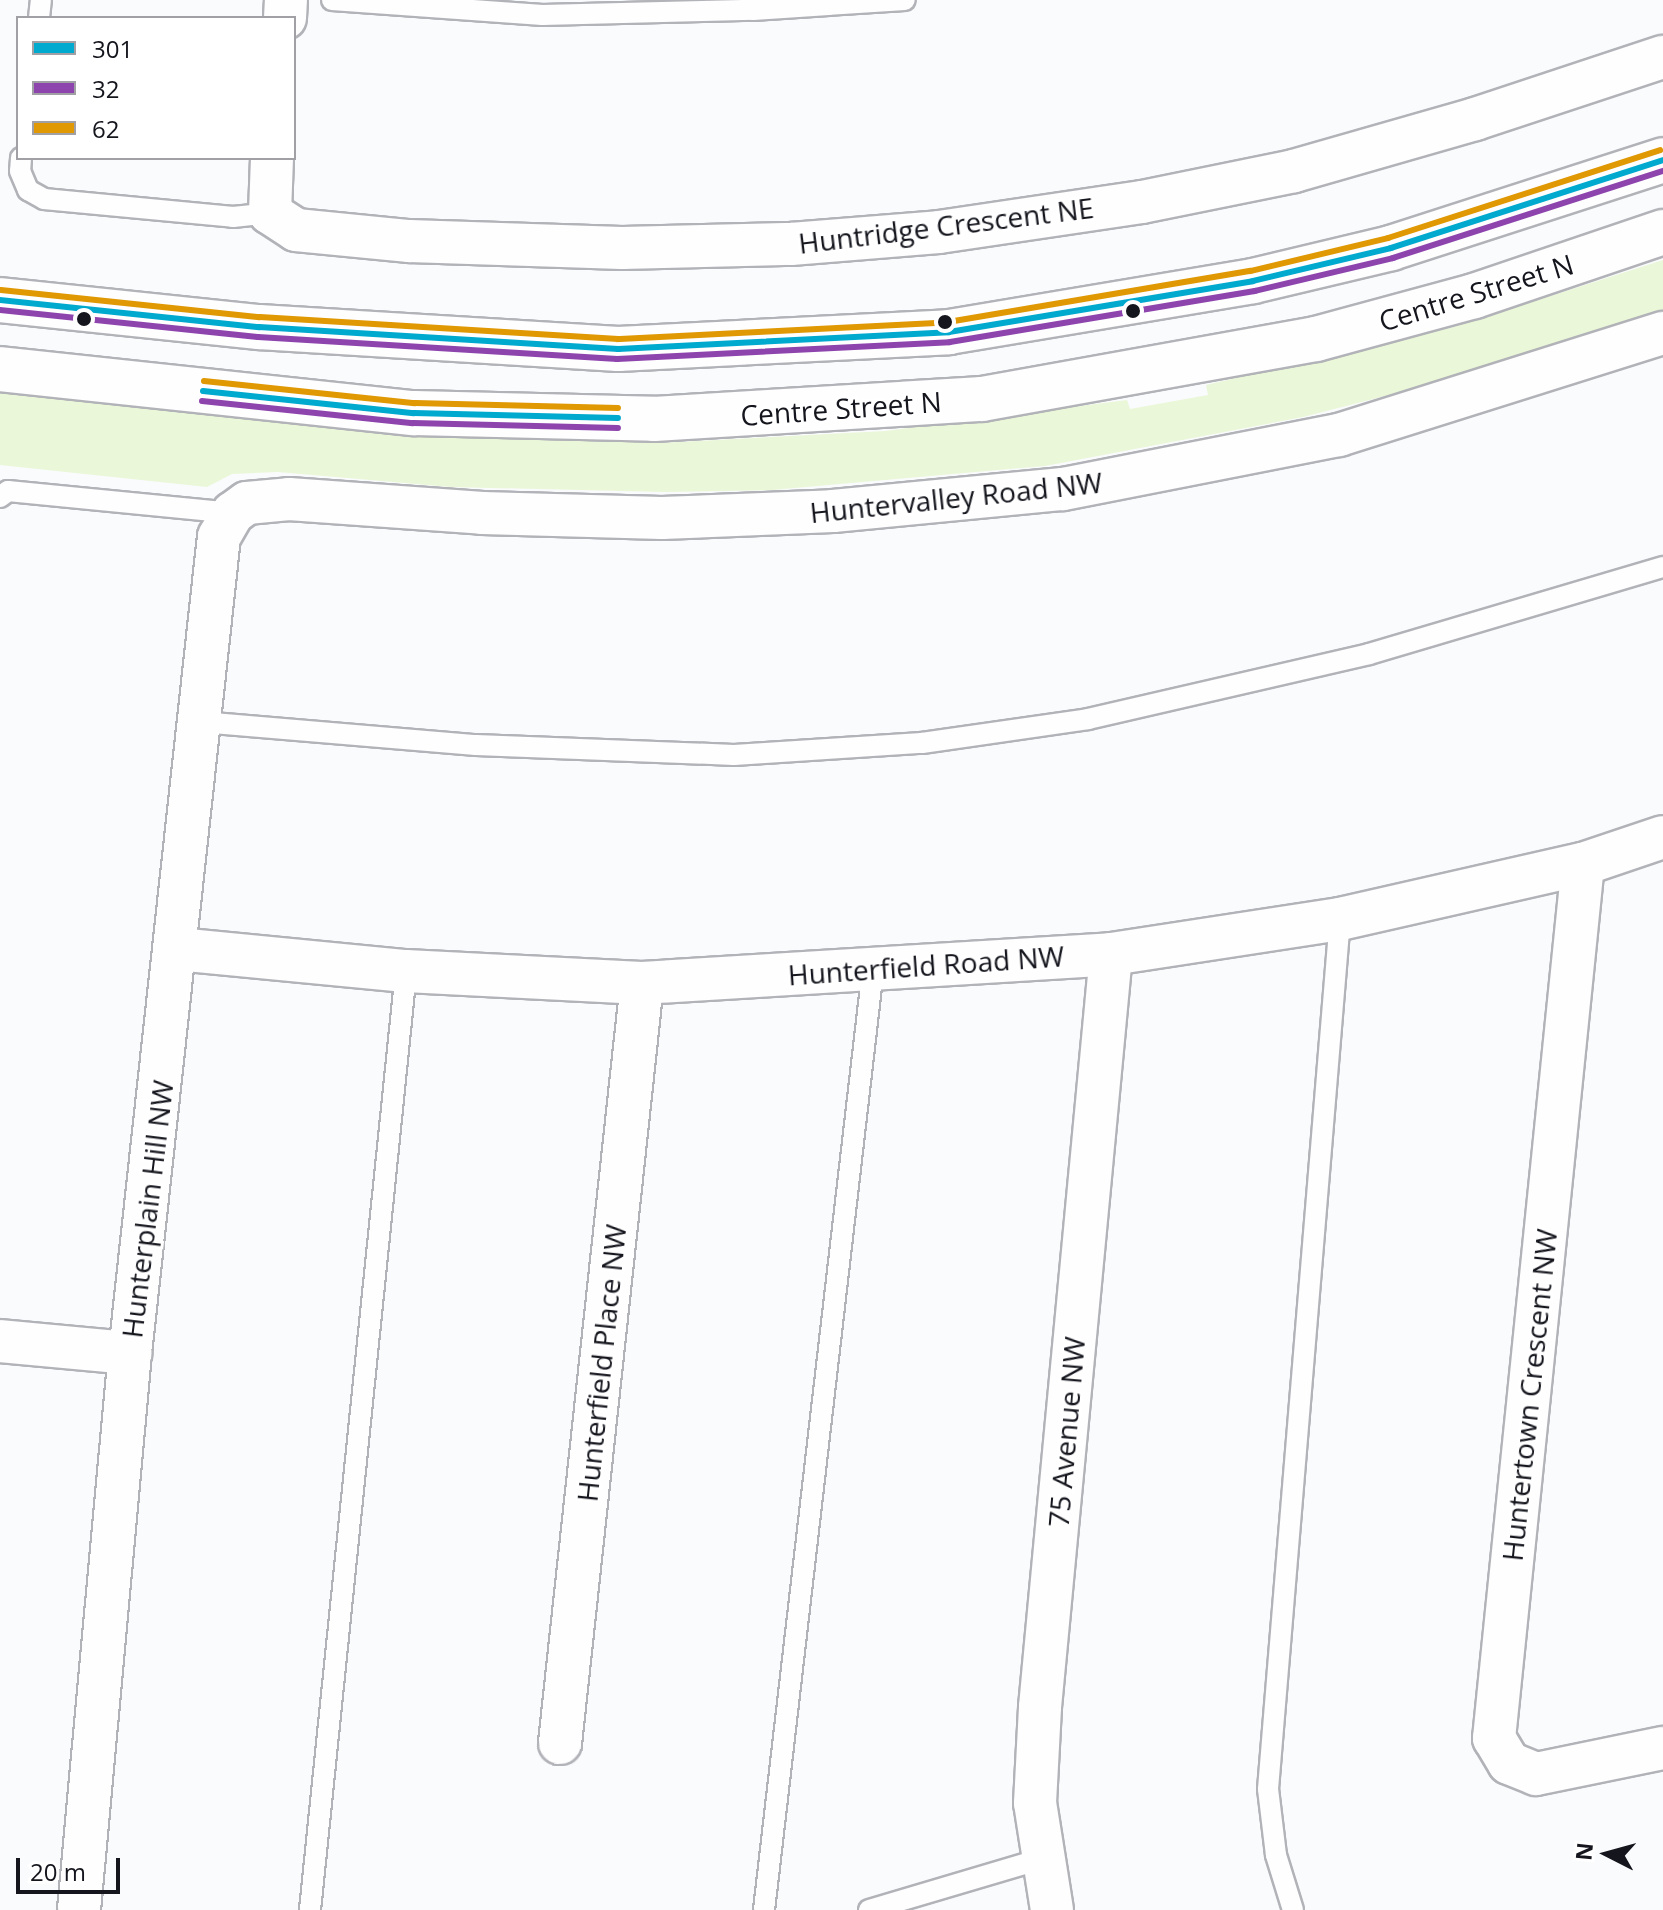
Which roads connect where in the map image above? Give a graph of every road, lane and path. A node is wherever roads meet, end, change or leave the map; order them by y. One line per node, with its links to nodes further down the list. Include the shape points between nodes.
1 (332, 0): 2 (lane, via 542,15)
2 (905, 0)
3 (1663, 57): 7 (street, Huntridge Crescent NE, via 1294,171 1142,202 939,232 791,244 622,248 409,241 296,230)
4 (21, 160): 7 (lane, via 28,190 44,199 233,217)
5 (272, 160): 7 (street)
6 (1663, 160): 9 (main road, via 1376,252 1104,309 949,332 618,349 290,330)
7 (270, 213)
8 (1663, 232): 11 (main road, Centre Street N, via 1474,296 1316,339 982,399 654,419 414,413)
9 (0, 300)
10 (1663, 333): 13 (street, Huntervalley Road NW, via 1339,435 1063,489 833,511 662,518 482,513 289,499 247,503)
11 (0, 369)
12 (0, 497): 13 (lane, via 8,491)
13 (233, 513): 15 (street, Hunterplain Hill NW, via 219,537)
14 (1663, 567): 15 (lane, via 1369,654 1088,719 922,743 734,755 476,745)
15 (201, 722): 19 (street, Hunterplain Hill NW)
16 (1663, 837): 17 (street, Hunterfield Road NW)
17 (1583, 864): 18 (street, Hunterfield Road NW); 27 (street, Huntertown Crescent NW, via 1494,1738 1509,1763 1536,1774)
18 (1340, 919): 20 (street, Hunterfield Road NW); 34 (lane, via 1268,1789 1276,1855)
19 (177, 949): 22 (street, Hunterfield Road NW); 25 (street, Hunterplain Hill NW)
20 (1111, 954): 21 (street, Hunterfield Road NW); 28 (street, 75 Avenue NW, via 1040,1707 1035,1803)
21 (873, 969): 23 (street, Hunterfield Road NW); 31 (lane)
22 (406, 971): 23 (street, Hunterfield Road NW); 30 (lane)
23 (642, 983): 26 (street, Hunterfield Place NW)
24 (0, 1341): 25 (street)
25 (130, 1353): 29 (street, Hunterplain Hill NW)
26 (560, 1743)
27 (1663, 1748)
28 (1041, 1859): 32 (lane); 33 (street, 75 Avenue NW)
29 (79, 1910)
30 (310, 1910)
31 (764, 1910)
32 (869, 1910)
33 (1052, 1910)
34 (1293, 1910)

